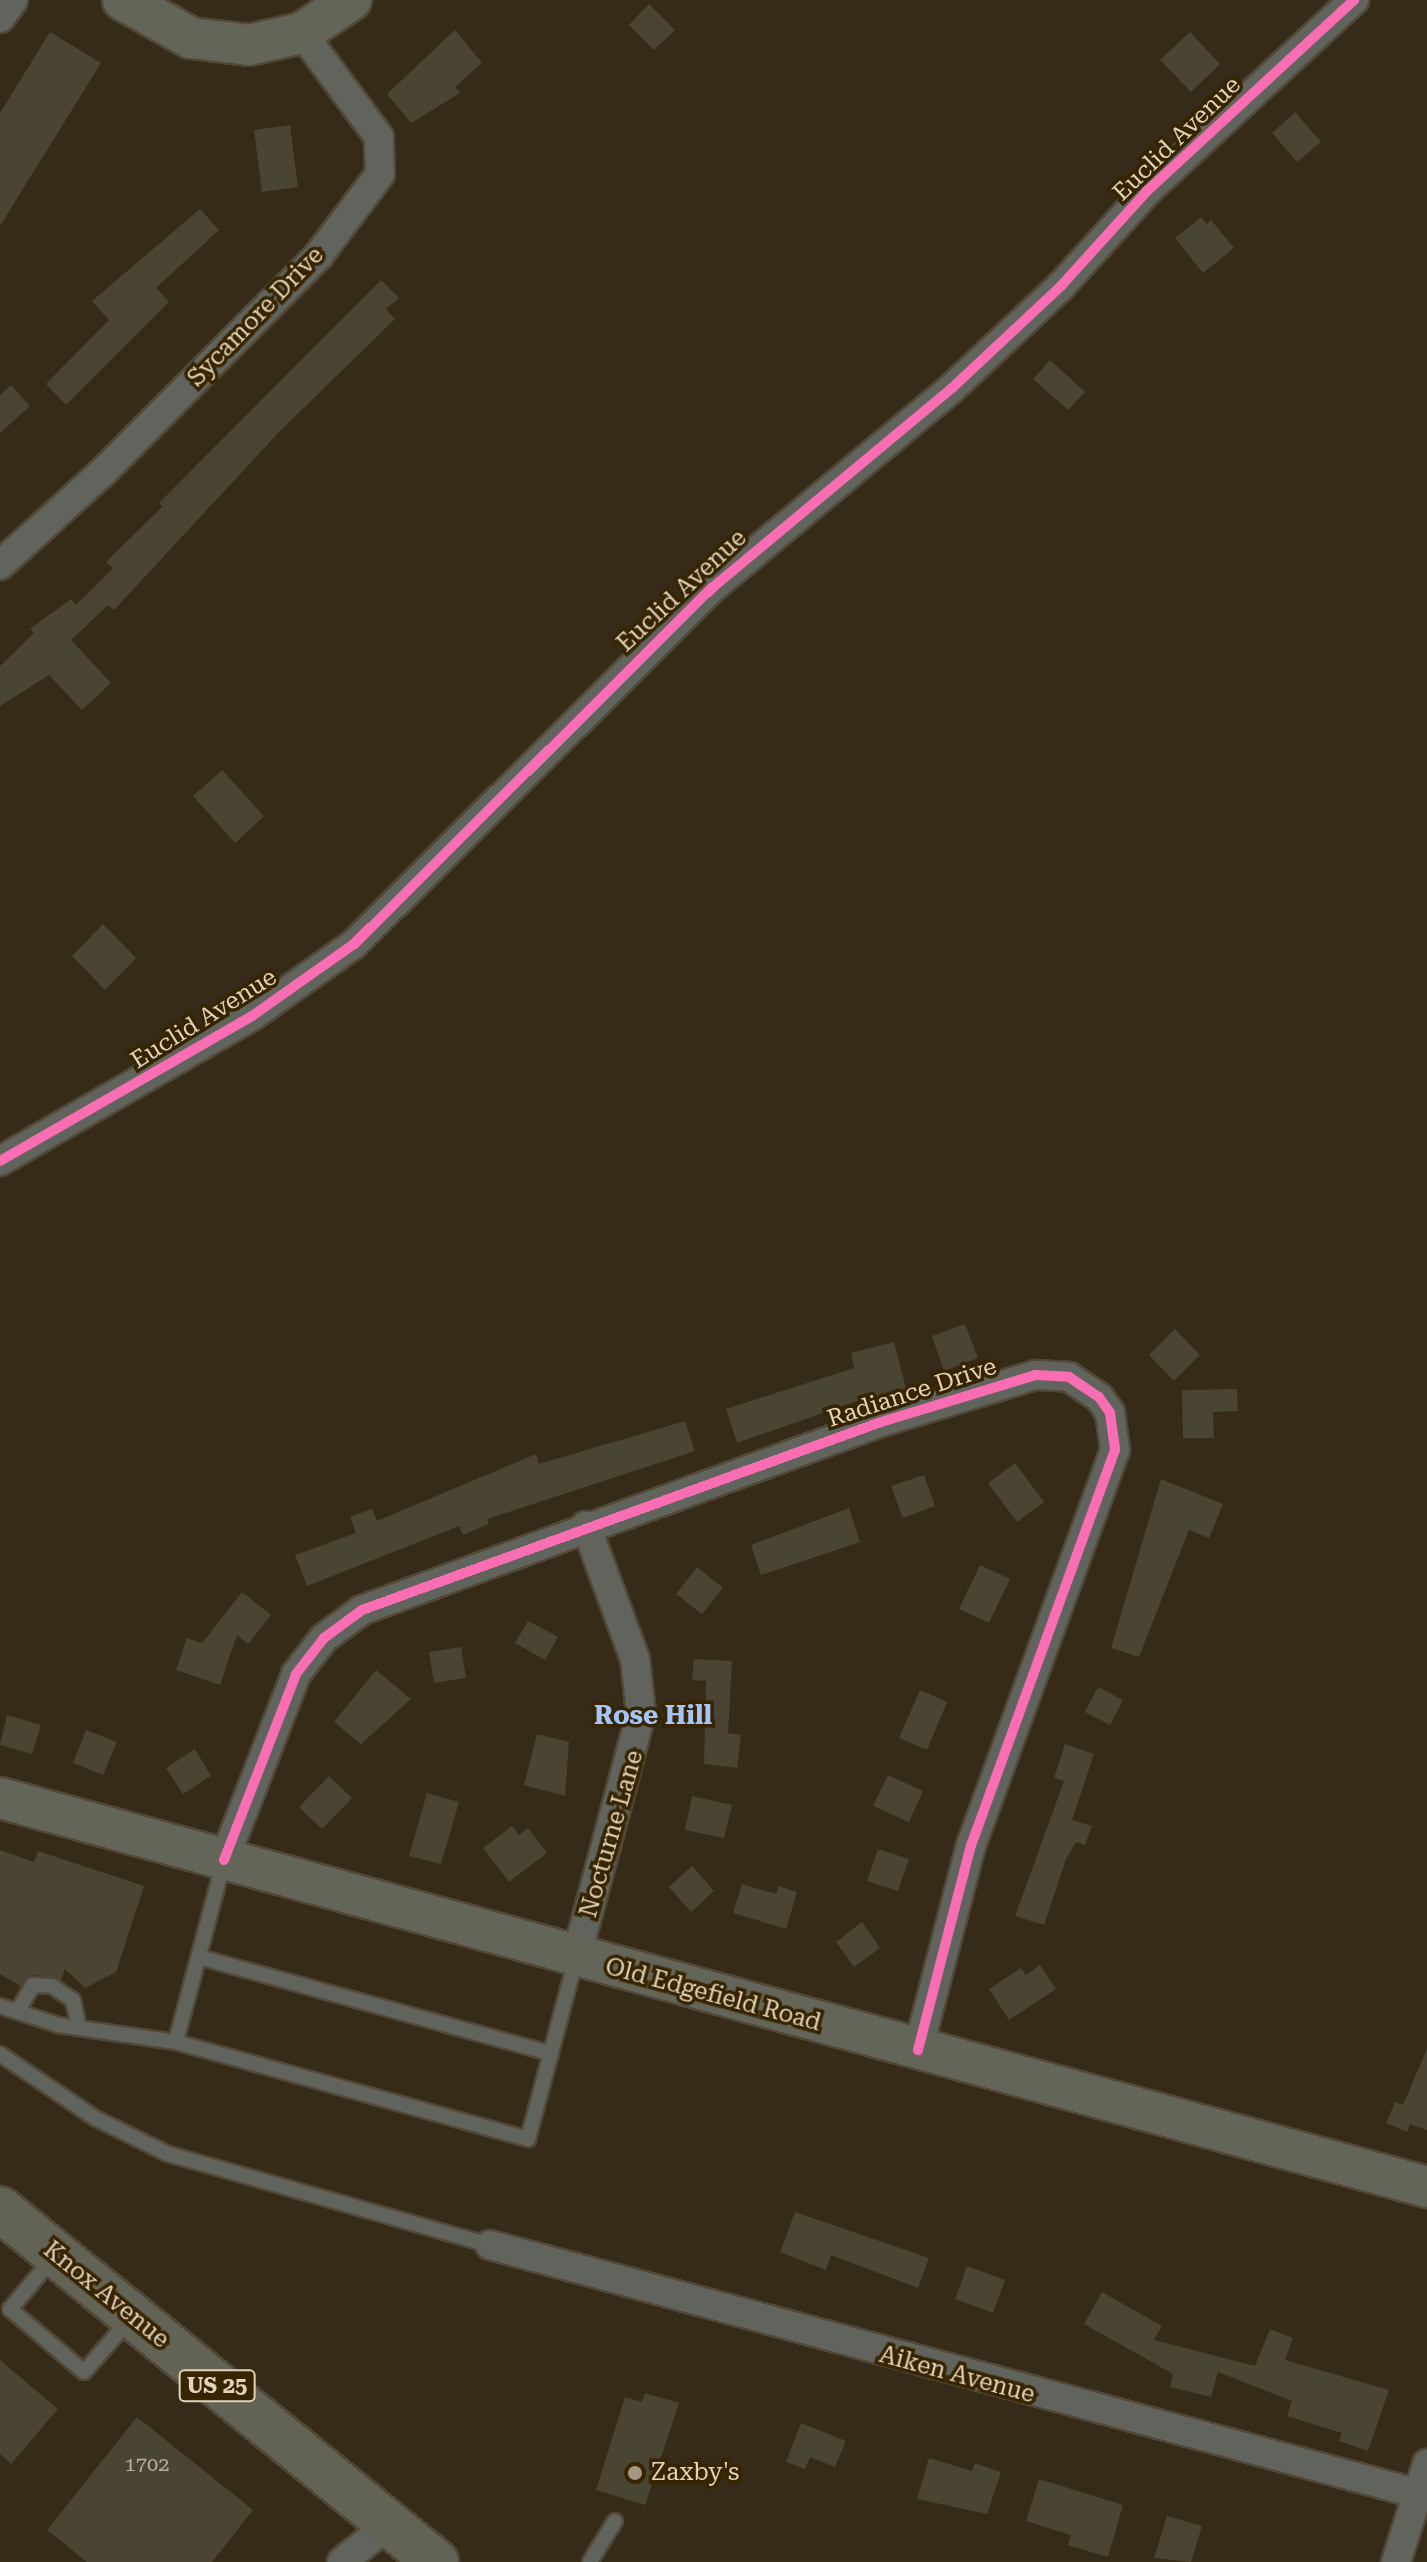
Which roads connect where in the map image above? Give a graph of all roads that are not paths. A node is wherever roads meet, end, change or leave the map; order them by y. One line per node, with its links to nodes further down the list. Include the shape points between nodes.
1 (13, 0): 5 (street)
2 (123, 0): 6 (street, via 191,38 225,45 273,42)
3 (351, 0): 6 (street)
4 (1354, 0): 8 (street, Euclid Avenue, via 1147,191 1061,286 951,389 712,588 354,944 252,1016)
5 (0, 18)
6 (302, 33): 7 (street, Sycamore Drive, via 379,137 380,174 319,255 103,472)
7 (0, 565)
8 (0, 1161)
9 (586, 1526): 11 (street, Radiance Drive, via 362,1610 324,1638 296,1674); 13 (street, Nocturne Lane, via 635,1659 641,1713); 18 (street, Radiance Drive, via 1036,1375 1085,1384 1110,1413 1115,1450 971,1845)
10 (0, 1798): 11 (street, Old Edgefield Road)
11 (224, 1860): 12 (lane); 13 (street, Old Edgefield Road)
12 (199, 1957): 17 (lane); 19 (lane)
13 (576, 1958): 18 (street, Old Edgefield Road); 19 (lane)
14 (0, 2006): 15 (lane)
15 (19, 2009): 16 (lane, via 47,2022); 16 (lane, via 33,1985 52,1986 73,2000)
16 (78, 2023): 17 (lane)
17 (176, 2042): 19 (lane, via 528,2139)
18 (918, 2050): 21 (street, Old Edgefield Road)
19 (551, 2053)
20 (0, 2054): 23 (lane, via 95,2118 168,2154)
21 (1427, 2187)
22 (0, 2209): 24 (main road, Knox Avenue / US 25)
23 (490, 2245): 27 (street, Aiken Avenue)
24 (56, 2255): 25 (main road, Knox Avenue / US 25); 25 (lane, via 10,2309 84,2372)
25 (132, 2317): 29 (main road, Knox Avenue / US 25)
26 (1427, 2464): 27 (street)
27 (1421, 2495): 33 (street)
28 (615, 2521): 32 (lane)
29 (388, 2525): 30 (street); 31 (main road, Knox Avenue / US 25)
30 (342, 2562)
31 (436, 2562)
32 (590, 2562)
33 (1396, 2562)

